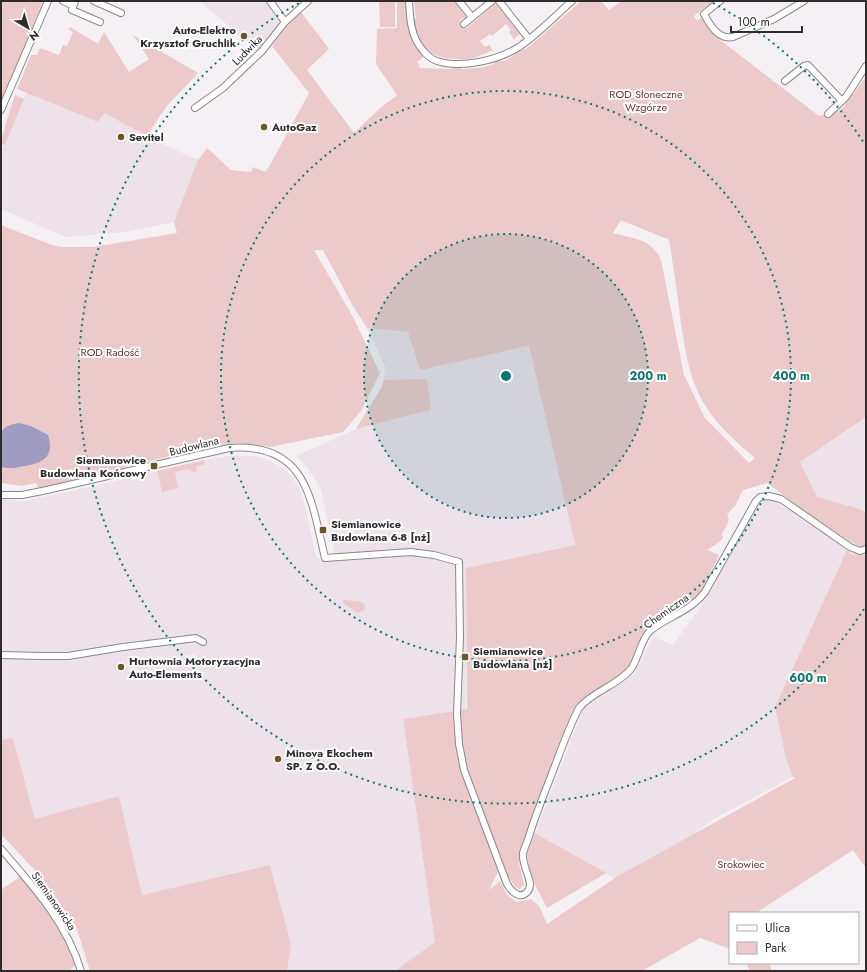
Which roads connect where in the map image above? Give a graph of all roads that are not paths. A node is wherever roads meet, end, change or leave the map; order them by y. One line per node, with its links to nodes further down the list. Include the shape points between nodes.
1 (48, 1): 24 (street)
2 (63, 1): 13 (street)
3 (94, 1): 14 (street)
4 (270, 1): 17 (street)
5 (308, 1): 17 (street, Ludwika)
6 (409, 1): 19 (street, via 411,26 416,40 436,61 465,63 491,59 510,52)
7 (459, 1): 15 (street)
8 (492, 1): 15 (street)
9 (499, 1): 19 (street)
10 (572, 1): 19 (street)
11 (720, 1): 12 (street, via 704,14 716,32 728,38 774,19)
12 (804, 1)
13 (74, 4): 16 (street, via 72,10)
14 (121, 13)
15 (472, 17): 18 (street)
16 (100, 22)
17 (285, 22): 23 (street, Ludwika, via 262,51 222,88)
18 (464, 24)
19 (529, 39)
20 (866, 66): 22 (street)
21 (785, 81): 22 (street, via 808,65)
22 (842, 102): 25 (street)
23 (195, 108)
24 (1, 110)
25 (828, 114)
26 (1, 495): 31 (street, Budowlana, via 22,495 47,490 229,448 260,448 278,456 302,479 311,498 325,558 411,552 434,554 460,562 457,714 459,744 464,770)
27 (866, 549): 31 (street, Chemiczna, via 860,551 850,547 776,498 765,496 756,501 700,599 649,632 628,672 586,700 579,708 523,853 524,867 530,882 529,890 520,895)
28 (203, 642): 29 (street, via 196,638 68,656)
29 (1, 655)
30 (1, 849): 32 (street, Siemianowicka, via 34,886 52,912 68,938)
31 (510, 890)
32 (81, 971)

